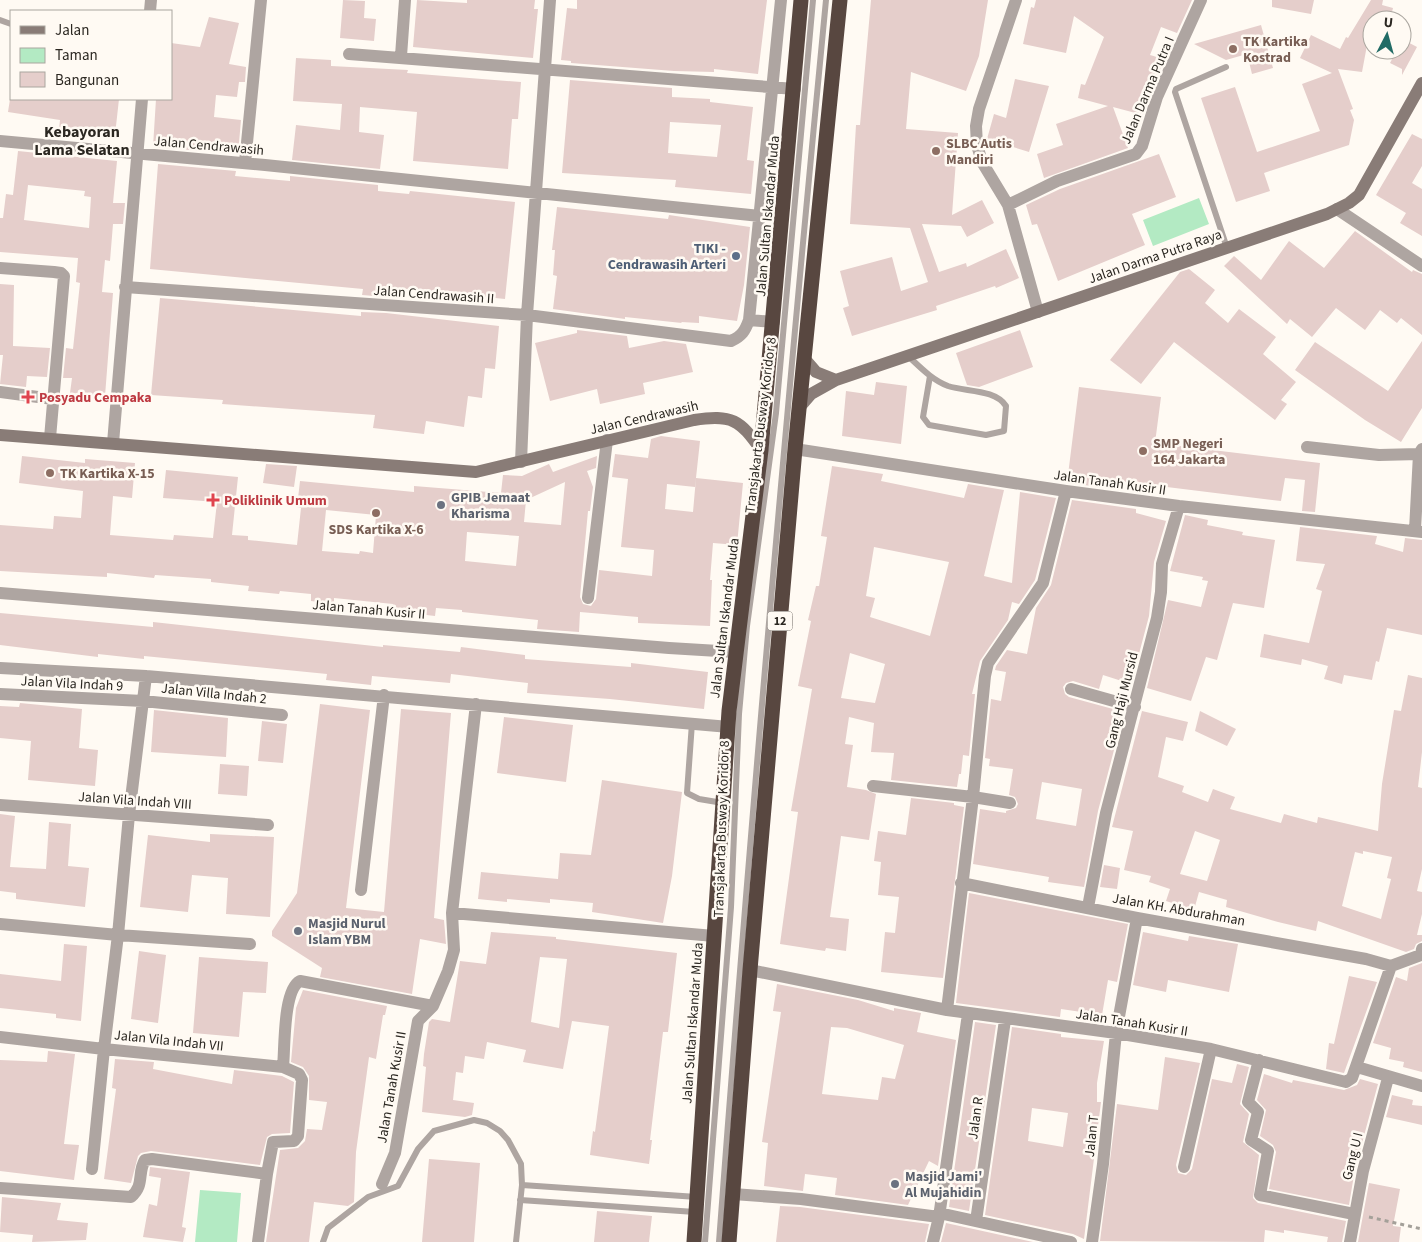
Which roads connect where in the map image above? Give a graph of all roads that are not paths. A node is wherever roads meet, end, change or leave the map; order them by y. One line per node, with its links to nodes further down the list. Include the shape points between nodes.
1 (261, 0): 21 (street)
2 (405, 0): 12 (street)
3 (550, 0): 14 (street)
4 (781, 0): 16 (street)
5 (801, 0): 17 (highway, Jalan Sultan Iskandar Muda)
6 (813, 0): 117 (lane, Transjakarta Busway Koridor 8, via 777,404 747,626 739,714 732,907)
7 (826, 0): 118 (lane, Transjakarta Busway Koridor 8, via 792,353)
8 (840, 0): 37 (highway, 12)
9 (1016, 0): 23 (street, via 976,126 982,162)
10 (1201, 0): 23 (street, Jalan Darma Putra I, via 1157,97 1142,146 1136,154 1057,181)
11 (349, 54): 12 (street)
12 (401, 56): 14 (street)
13 (1226, 67): 28 (lane, via 1174,92)
14 (546, 70): 16 (street); 22 (street)
15 (1422, 83): 24 (main road, Jalan Darma Putra Raya, via 1359,195)
16 (773, 87): 17 (street); 25 (street)
17 (795, 89): 27 (highway, Jalan Sultan Iskandar Muda)
18 (142, 100): 20 (street)
19 (0, 141): 20 (street)
20 (138, 155): 21 (street, Jalan Cendrawasih); 31 (street, Jalan Cendrawasih)
21 (246, 163): 22 (street, Jalan Cendrawasih)
22 (535, 192): 25 (street, Jalan Cendrawasih); 33 (street)
23 (1008, 205): 32 (street)
24 (1337, 209): 28 (main road, Jalan Darma Putra Raya); 29 (street)
25 (760, 216): 26 (street)
26 (758, 237): 27 (street); 34 (street)
27 (781, 239): 35 (highway, Jalan Sultan Iskandar Muda)
28 (1227, 248): 32 (main road, Jalan Darma Putra Raya)
29 (1422, 266)
30 (0, 268): 41 (street, via 61,272 64,276)
31 (124, 287): 33 (street, Jalan Cendrawasih II); 46 (street, Jalan Cendrawasih)
32 (1038, 312): 36 (main road, Jalan Darma Putra Raya)
33 (527, 315): 34 (street, Jalan Cendrawasih II, via 730,341 745,331); 51 (street)
34 (749, 320): 35 (street)
35 (774, 322): 49 (highway, Jalan Sultan Iskandar Muda)
36 (908, 356): 38 (lane); 39 (main road, Jalan Darma Putra Raya)
37 (803, 357): 39 (main road, via 816,372); 42 (highway, 12)
38 (930, 376): 38 (lane, via 948,386 999,398 1006,406 1004,431 986,435 929,425 923,418)
39 (836, 380): 42 (main road, Jalan Darma Putra Raya, via 811,394)
40 (0, 392): 41 (street)
41 (53, 399): 44 (street)
42 (798, 409): 48 (highway, 12)
43 (0, 435): 44 (main road, Jalan Cendrawasih)
44 (50, 438): 46 (main road, Jalan Cendrawasih)
45 (607, 440): 49 (main road, Jalan Cendrawasih, via 694,420 725,417 746,428); 51 (main road, Jalan Cendrawasih); 56 (street)
46 (113, 443): 51 (main road, Jalan Cendrawasih, via 476,472)
47 (1307, 447): 50 (street, via 1379,455)
48 (795, 449): 52 (street, Jalan Tanah Kusir II); 87 (highway, 12)
49 (761, 450): 57 (highway, Jalan Sultan Iskandar Muda)
50 (1420, 451): 54 (street)
51 (521, 462)
52 (1066, 491): 53 (street, Jalan Tanah Kusir II); 70 (street, via 1042,583 988,664)
53 (1179, 506): 54 (street, Jalan Tanah Kusir II); 65 (street, Gang Haji Mursid, via 1162,564 1161,588)
54 (1418, 531)
55 (0, 593): 57 (street, Jalan Tanah Kusir II)
56 (588, 598)
57 (735, 652): 68 (highway, Jalan Sultan Iskandar Muda)
58 (0, 668): 59 (street)
59 (146, 676): 62 (street); 63 (street)
60 (1071, 689): 65 (street)
61 (0, 694): 63 (street, Jalan Vila Indah 9)
62 (384, 695): 64 (street); 77 (street)
63 (143, 701): 66 (street, Jalan Villa Indah 2); 74 (street)
64 (476, 704): 67 (street); 79 (street, Jalan Tanah Kusir II)
65 (1135, 707): 78 (street, Gang Haji Mursid, via 1106,813)
66 (282, 715)
67 (692, 724): 68 (street); 71 (lane, via 687,793 699,799)
68 (729, 727): 71 (highway, Jalan Sultan Iskandar Muda)
69 (873, 786): 70 (street)
70 (974, 797): 72 (street); 76 (street)
71 (724, 803): 83 (highway, Jalan Sultan Iskandar Muda)
72 (1010, 804)
73 (0, 805): 74 (street, Jalan Vila Indah VIII)
74 (129, 815): 75 (street, Jalan Vila Indah VIII); 82 (street)
75 (268, 825)
76 (961, 883): 78 (street, Jalan KH. Abdurahman); 89 (street)
77 (361, 890)
78 (1088, 907): 80 (street, Jalan KH. Abdurahman)
79 (452, 913): 83 (street); 88 (street, Jalan Tanah Kusir II, via 454,950)
80 (1137, 918): 86 (street, Jalan KH. Abdurahman, via 1248,936); 92 (street, Jalan T)
81 (0, 924): 82 (street)
82 (118, 936): 84 (street); 94 (street, Jalan Vila Indah VII)
83 (714, 936): 109 (highway, Jalan Sultan Iskandar Muda)
84 (250, 944)
85 (1422, 953): 86 (street)
86 (1391, 966): 97 (street, Jalan Tanah Kusir II)
87 (750, 970): 89 (street, Jalan Tanah Kusir II); 107 (highway, 12)
88 (433, 1006): 98 (street, via 300,981 294,984 289,997); 104 (street, Jalan Tanah Kusir II, via 418,1020 395,1153)
89 (947, 1010): 90 (street, Jalan Tanah Kusir II)
90 (968, 1014): 91 (street, Jalan Tanah Kusir II); 111 (street)
91 (1005, 1020): 92 (street, Jalan Tanah Kusir II); 112 (street, Jalan R)
92 (1116, 1033): 95 (street, Jalan Tanah Kusir II); 122 (street, Jalan T)
93 (0, 1037): 94 (street)
94 (104, 1049): 98 (street, Jalan Vila Indah VII); 102 (street)
95 (1211, 1049): 96 (street, Jalan Tanah Kusir II); 101 (street)
96 (1259, 1060): 97 (street, Jalan Tanah Kusir II, via 1346,1082 1352,1078); 110 (street, via 1248,1102 1258,1112 1251,1140 1268,1151 1259,1192 1261,1196)
97 (1357, 1066): 99 (street)
98 (283, 1067): 103 (street, via 299,1074 302,1080 298,1136 294,1141 273,1142)
99 (1388, 1078): 100 (street); 110 (street, Gang U I, via 1362,1170)
100 (1422, 1086)
101 (1184, 1167)
102 (92, 1169)
103 (267, 1174): 106 (street, via 152,1158 145,1160 139,1190 131,1197); 113 (street)
104 (382, 1184)
105 (522, 1185): 108 (lane); 109 (lane); 114 (lane, via 521,1164 508,1140 487,1123 474,1120 434,1132 418,1148 398,1186 368,1197 328,1228)
106 (0, 1188)
107 (733, 1194): 111 (street); 119 (highway, 12)
108 (520, 1200): 109 (lane); 115 (lane)
109 (697, 1204): 116 (highway, Jalan Sultan Iskandar Muda)
110 (1354, 1214): 123 (street, Gang U I)
111 (939, 1215): 112 (street); 120 (street)
112 (976, 1221): 121 (street)
113 (258, 1242)
114 (324, 1242)
115 (516, 1242)
116 (694, 1242)
117 (705, 1242)
118 (719, 1242)
119 (729, 1242)
120 (933, 1242)
121 (1071, 1242)
122 (1092, 1242)
123 (1350, 1242)

